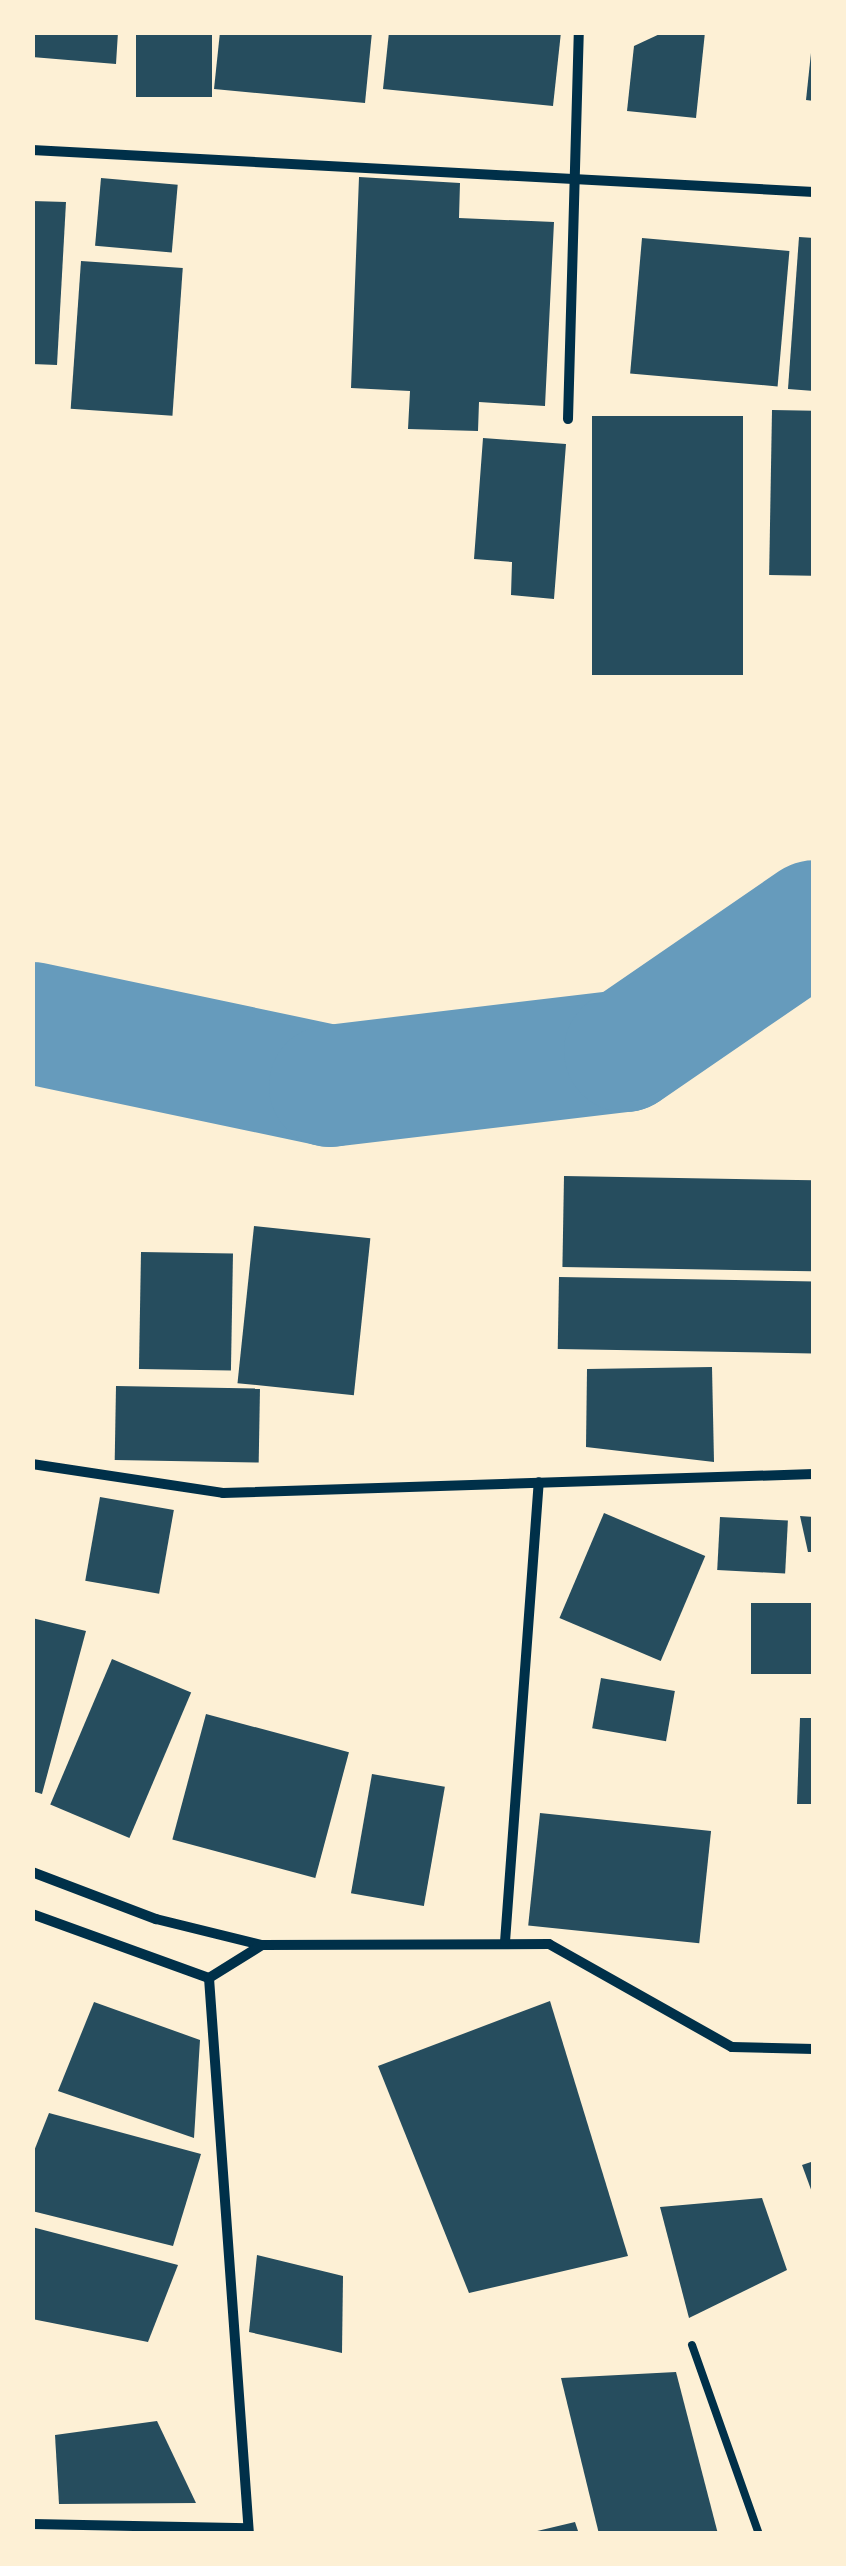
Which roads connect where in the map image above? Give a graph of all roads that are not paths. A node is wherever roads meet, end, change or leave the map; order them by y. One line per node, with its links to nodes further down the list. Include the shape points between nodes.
1 (579, 32): 3 (street)
2 (32, 150): 3 (street)
3 (581, 181): 4 (street); 5 (street)
4 (814, 192)
5 (568, 419)
6 (32, 1464): 8 (street, via 223,1494)
7 (814, 1474): 8 (street)
8 (540, 1482): 11 (street)
9 (32, 1872): 12 (street, via 156,1919)
10 (32, 1914): 13 (street)
11 (505, 1942): 12 (street); 14 (street, via 586,1957 732,2047)
12 (262, 1945): 13 (street)
13 (209, 1978): 17 (street)
14 (814, 2049)
15 (692, 2345): 18 (lane)
16 (32, 2524): 17 (street)
17 (249, 2531)
18 (758, 2534)

